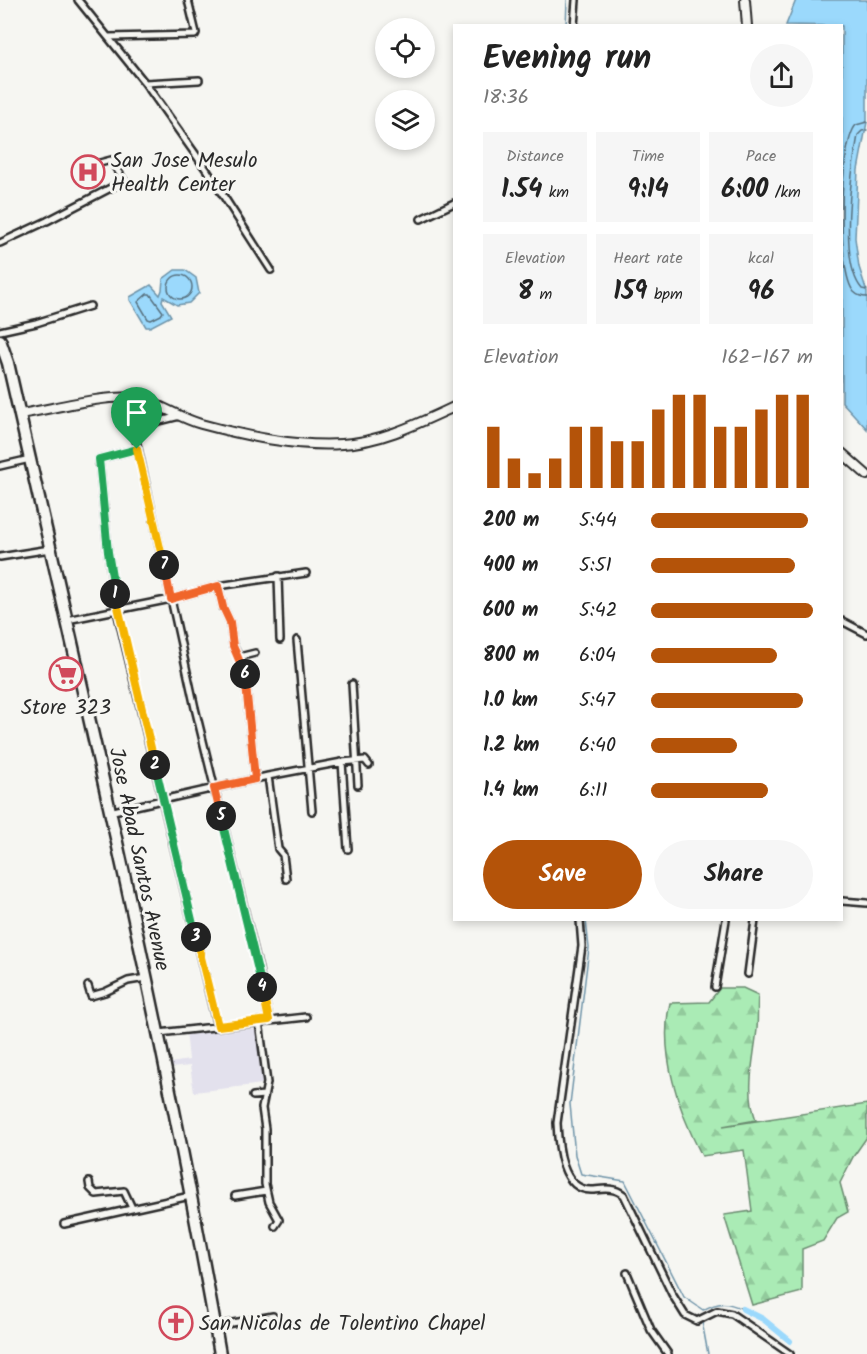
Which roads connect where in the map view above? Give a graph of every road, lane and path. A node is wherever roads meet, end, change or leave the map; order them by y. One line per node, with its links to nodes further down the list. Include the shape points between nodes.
1 (78, 0): 7 (street)
2 (188, 0): 7 (street, via 195,35)
3 (576, 0): 5 (street)
4 (745, 0): 6 (main road)
5 (574, 24)
6 (747, 24)
7 (109, 37): 9 (street)
8 (200, 80): 9 (street)
9 (145, 83): 14 (street)
10 (96, 164): 13 (street, via 111,160 124,180)
11 (453, 203): 12 (street)
12 (421, 219)
13 (0, 243)
14 (272, 270)
15 (90, 306): 16 (street)
16 (0, 331)
17 (0, 340): 19 (highway, Jose Abad Santos Avenue)
18 (453, 407): 20 (main road, via 382,436 342,444 294,443 229,431)
19 (20, 414): 20 (main road, via 133,398); 23 (highway, Jose Abad Santos Avenue)
20 (181, 416): 21 (street, via 135,430)
21 (137, 449): 31 (street); 32 (street, via 102,456 98,464)
22 (843, 454): 25 (main road)
23 (30, 459): 24 (street); 26 (highway, Jose Abad Santos Avenue)
24 (0, 466)
25 (867, 475)
26 (50, 549): 27 (street); 33 (highway, Jose Abad Santos Avenue)
27 (0, 557)
28 (306, 573): 29 (street)
29 (278, 576): 30 (street); 36 (street)
30 (218, 586): 31 (street); 40 (street)
31 (171, 599): 32 (street); 49 (street)
32 (117, 611): 33 (street); 50 (street)
33 (67, 620): 52 (highway, Jose Abad Santos Avenue)
34 (843, 622): 35 (street)
35 (866, 634): 38 (street)
36 (280, 640)
37 (297, 640): 45 (street)
38 (867, 641)
39 (255, 653): 40 (street)
40 (239, 657): 47 (street, via 245,674)
41 (352, 684): 42 (street)
42 (357, 760): 43 (street); 44 (street, via 365,760); 48 (street)
43 (342, 762): 45 (street); 53 (street)
44 (369, 765)
45 (308, 768): 46 (street); 51 (street)
46 (267, 776): 47 (street); 54 (street)
47 (255, 779): 49 (street)
48 (358, 785)
49 (214, 788): 50 (street); 65 (street)
50 (164, 800): 52 (street); 67 (street)
51 (312, 811)
52 (109, 812): 61 (highway, Jose Abad Santos Avenue)
53 (348, 849)
54 (286, 879)
55 (843, 901): 56 (street)
56 (867, 903)
57 (580, 921): 83 (street, via 582,946 558,1108 562,1162 570,1179 585,1190 614,1190 624,1195 685,1315 697,1321 717,1311 732,1314)
58 (726, 921): 63 (street)
59 (755, 921): 60 (street)
60 (748, 974)
61 (146, 978): 62 (street, via 92,996); 68 (highway, Jose Abad Santos Avenue)
62 (88, 986)
63 (715, 987)
64 (306, 1017): 65 (street)
65 (269, 1020): 66 (street)
66 (259, 1021): 67 (street); 69 (street, via 267,1083)
67 (218, 1026): 68 (street)
68 (159, 1033): 73 (highway, Jose Abad Santos Avenue)
69 (264, 1095): 70 (street); 72 (street)
70 (253, 1096)
71 (89, 1182): 75 (street, via 96,1194 124,1191)
72 (266, 1191): 74 (street); 77 (street, via 279,1220)
73 (190, 1196): 75 (street); 80 (highway, Jose Abad Santos Avenue)
74 (235, 1196)
75 (132, 1208): 76 (street)
76 (64, 1224)
77 (275, 1226)
78 (627, 1273): 82 (street, via 651,1330)
79 (273, 1316): 80 (street)
80 (215, 1326): 81 (highway, Jose Abad Santos Avenue)
81 (220, 1354)
82 (668, 1354)
83 (790, 1354)

